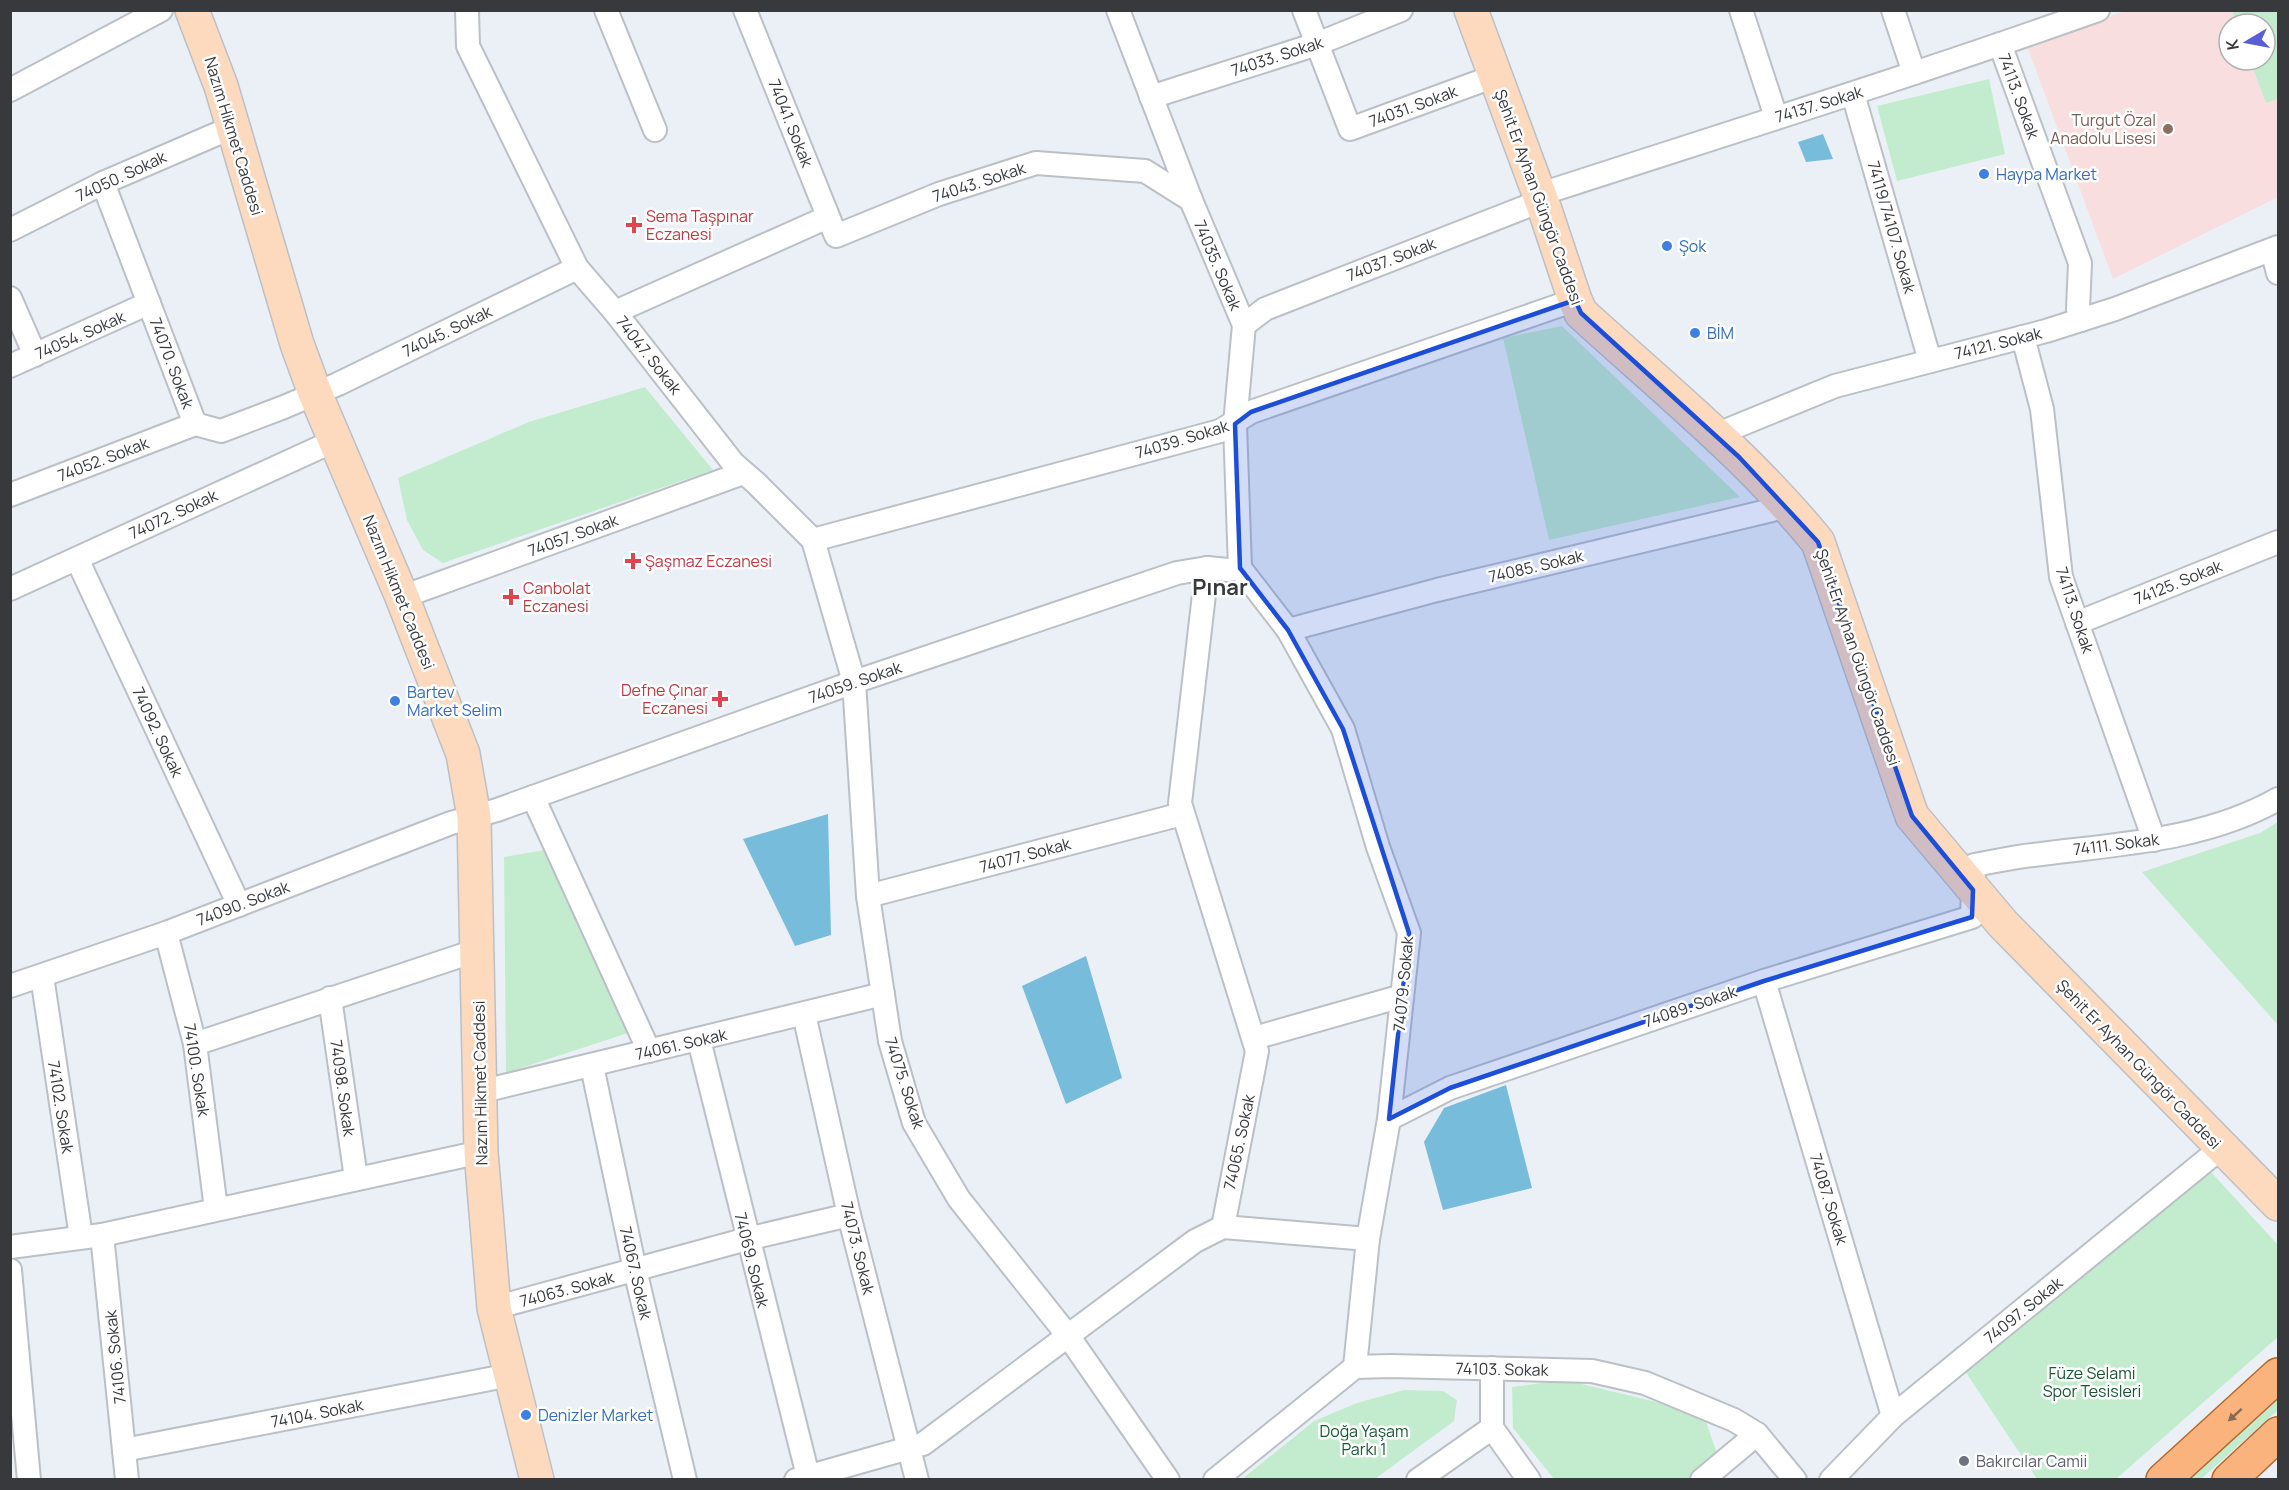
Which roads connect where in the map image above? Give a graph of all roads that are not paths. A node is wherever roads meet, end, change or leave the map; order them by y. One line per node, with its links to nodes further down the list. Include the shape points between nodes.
1 (161, 10): 17 (street)
2 (192, 10): 21 (main road, Nazım Hikmet Caddesi)
3 (467, 10): 29 (street, 74047. Sokak, via 468,46)
4 (606, 10): 22 (street)
5 (745, 10): 26 (street, 74041. Sokak)
6 (1118, 10): 19 (street, 74035. Sokak)
7 (1304, 10): 13 (street, 74031. Sokak)
8 (1401, 10): 13 (street, 74033. Sokak)
9 (1471, 10): 16 (main road, Şehit Er Ayhan Güngör Caddesi)
10 (1741, 10): 20 (street)
11 (1893, 10): 15 (street)
12 (2098, 10): 14 (street, 74137. Sokak)
13 (1317, 44): 16 (street, 74031. Sokak, via 1350,129); 19 (street, 74033. Sokak)
14 (2000, 44): 15 (street, 74137. Sokak); 35 (street, 74113. Sokak, via 2080,263)
15 (1914, 73): 18 (street, 74137. Sokak)
16 (1495, 76): 24 (main road, Şehit Er Ayhan Güngör Caddesi)
17 (10, 90)
18 (1853, 94): 20 (street, 74137. Sokak); 39 (street, 74119/74107. Sokak)
19 (1151, 97): 25 (street, 74035. Sokak)
20 (1776, 117): 24 (street, 74137. Sokak, via 1553,190)
21 (233, 127): 23 (street, 74050. Sokak); 41 (main road, Nazım Hikmet Caddesi)
22 (655, 130)
23 (103, 183): 27 (street, 74050. Sokak); 33 (street, 74070. Sokak)
24 (1541, 198): 32 (main road, Şehit Er Ayhan Güngör Caddesi); 36 (street, 74037. Sokak, via 1264,309)
25 (1191, 200): 26 (street, 74043. Sokak, via 1145,171 1036,164); 36 (street, 74035. Sokak)
26 (832, 227): 34 (street)
27 (10, 230)
28 (2275, 249): 30 (street); 35 (street, 74121. Sokak)
29 (577, 268): 34 (street, 74047. Sokak); 41 (street, 74045. Sokak)
30 (2278, 273)
31 (10, 298): 38 (street)
32 (1575, 300): 43 (street, 74039. Sokak, via 1251,412); 44 (main road, Şehit Er Ayhan Güngör Caddesi, via 1581,313)
33 (149, 303): 38 (street, 74054. Sokak); 42 (street, 74070. Sokak)
34 (615, 312): 46 (street, 74047. Sokak)
35 (2081, 320): 37 (street, 74121. Sokak)
36 (1244, 325): 43 (street, 74035. Sokak)
37 (2023, 337): 39 (street, 74121. Sokak); 56 (street, 74113. Sokak, via 2042,409 2061,577)
38 (35, 355): 40 (street, 74054. Sokak)
39 (1930, 361): 44 (street, 74121. Sokak, via 1835,386 1731,429)
40 (10, 366)
41 (315, 393): 42 (street, 74070. Sokak, via 220,431); 45 (main road, Nazım Hikmet Caddesi)
42 (195, 424): 47 (street, 74052. Sokak)
43 (1235, 424): 49 (street, 74039. Sokak); 53 (street, 74035. Sokak)
44 (1720, 439): 48 (main road, Şehit Er Ayhan Güngör Caddesi)
45 (336, 440): 51 (street, 74072. Sokak); 55 (main road, Nazım Hikmet Caddesi)
46 (743, 473): 49 (street, 74047. Sokak); 55 (street, 74057. Sokak)
47 (10, 495)
48 (1781, 500): 57 (street, 74085. Sokak, via 1772,510); 64 (main road, Şehit Er Ayhan Güngör Caddesi, via 1818,542 1912,816)
49 (813, 540): 58 (street, 74047. Sokak)
50 (2278, 542): 56 (street, 74125. Sokak)
51 (77, 559): 54 (street, 74072. Sokak); 66 (street, 74092. Sokak)
52 (1207, 568): 53 (street, 74059. Sokak); 58 (street, 74059. Sokak, via 1178,573); 61 (street, 74065. Sokak, via 1180,803)
53 (1240, 568): 57 (street, 74079. Sokak)
54 (10, 590)
55 (402, 597): 62 (main road, Nazım Hikmet Caddesi, via 463,754)
56 (2077, 622): 63 (street, 74113. Sokak)
57 (1288, 630): 73 (street, 74079. Sokak, via 1343,729 1378,847 1409,933)
58 (854, 682): 59 (street, 74059. Sokak); 65 (street, 74075. Sokak)
59 (533, 797): 62 (street, 74059. Sokak); 79 (street)
60 (2278, 800): 63 (street, 74111. Sokak, via 2197,831)
61 (1182, 814): 65 (street, 74077. Sokak); 76 (street, 74065. Sokak)
62 (474, 817): 66 (street, 74090. Sokak); 68 (main road, Nazım Hikmet Caddesi)
63 (2154, 840): 64 (street, 74111. Sokak, via 1974,865)
64 (1973, 890): 70 (street, 74089. Sokak, via 1972,917); 83 (main road, Şehit Er Ayhan Güngör Caddesi)
65 (868, 896): 72 (street, 74075. Sokak)
66 (239, 904): 67 (street, 74090. Sokak)
67 (166, 933): 69 (street, 74090. Sokak); 78 (street, 74100. Sokak)
68 (478, 950): 74 (street); 81 (main road, Nazım Hikmet Caddesi)
69 (42, 976): 71 (street, 74090. Sokak); 90 (street, 74102. Sokak)
70 (1764, 981): 82 (street, 74089. Sokak, via 1450,1088); 103 (street, 74087. Sokak)
71 (10, 986)
72 (883, 994): 75 (street, 74061. Sokak); 98 (street, 74075. Sokak, via 890,1041 914,1123 959,1199)
73 (1402, 996): 76 (street); 82 (street, 74079. Sokak)
74 (330, 998): 78 (street); 85 (street, 74098. Sokak)
75 (804, 1014): 77 (street, 74061. Sokak); 88 (street, 74073. Sokak)
76 (1254, 1038): 89 (street, 74065. Sokak, via 1257,1051)
77 (699, 1040): 79 (street, 74061. Sokak); 91 (street, 74069. Sokak)
78 (195, 1044): 87 (street, 74100. Sokak)
79 (649, 1052): 80 (street, 74061. Sokak)
80 (592, 1066): 81 (street, 74061. Sokak); 95 (street, 74067. Sokak)
81 (479, 1092): 84 (main road, Nazım Hikmet Caddesi)
82 (1389, 1119): 92 (street, 74079. Sokak)
83 (2221, 1148): 86 (main road, Şehit Er Ayhan Güngör Caddesi); 103 (street, 74097. Sokak)
84 (481, 1152): 85 (street); 96 (main road, Nazım Hikmet Caddesi)
85 (356, 1178): 87 (street)
86 (2278, 1204)
87 (216, 1209): 90 (street)
88 (849, 1215): 91 (street, 74063. Sokak); 107 (street, 74073. Sokak)
89 (1223, 1227): 92 (street); 98 (street, via 1195,1240)
90 (91, 1236): 93 (street); 108 (street, 74106. Sokak)
91 (747, 1239): 95 (street, 74063. Sokak); 109 (street, 74069. Sokak)
92 (1368, 1239): 99 (street, 74079. Sokak)
93 (10, 1247)
94 (10, 1270): 97 (street)
95 (635, 1270): 96 (street, 74063. Sokak); 113 (street, 74067. Sokak)
96 (494, 1308): 101 (main road, Nazım Hikmet Caddesi)
97 (12, 1315): 110 (street)
98 (1069, 1336): 107 (street, via 923,1444); 115 (street, 74075. Sokak)
99 (1354, 1367): 100 (street, 74103. Sokak); 116 (street)
100 (1492, 1368): 104 (street); 105 (street, 74103. Sokak, via 1592,1371 1645,1383 1734,1420)
101 (510, 1375): 108 (street, 74104. Sokak); 112 (main road, Nazım Hikmet Caddesi)
102 (2278, 1375): 122 (main road, one-way to 122)
103 (1893, 1416): 121 (street, 74097. Sokak)
104 (1492, 1428): 117 (street); 118 (street)
105 (1757, 1434): 119 (street); 120 (street, 74103. Sokak)
106 (2278, 1434): 123 (main road)
107 (909, 1448): 109 (street); 114 (street, 74073. Sokak)
108 (124, 1450): 111 (street, 74106. Sokak)
109 (804, 1478)
110 (29, 1479)
111 (127, 1479)
112 (537, 1479)
113 (685, 1479)
114 (917, 1479)
115 (1168, 1479)
116 (1215, 1479)
117 (1418, 1479)
118 (1529, 1479)
119 (1702, 1479)
120 (1795, 1479)
121 (1831, 1479)
122 (2163, 1479)
123 (2229, 1479)

